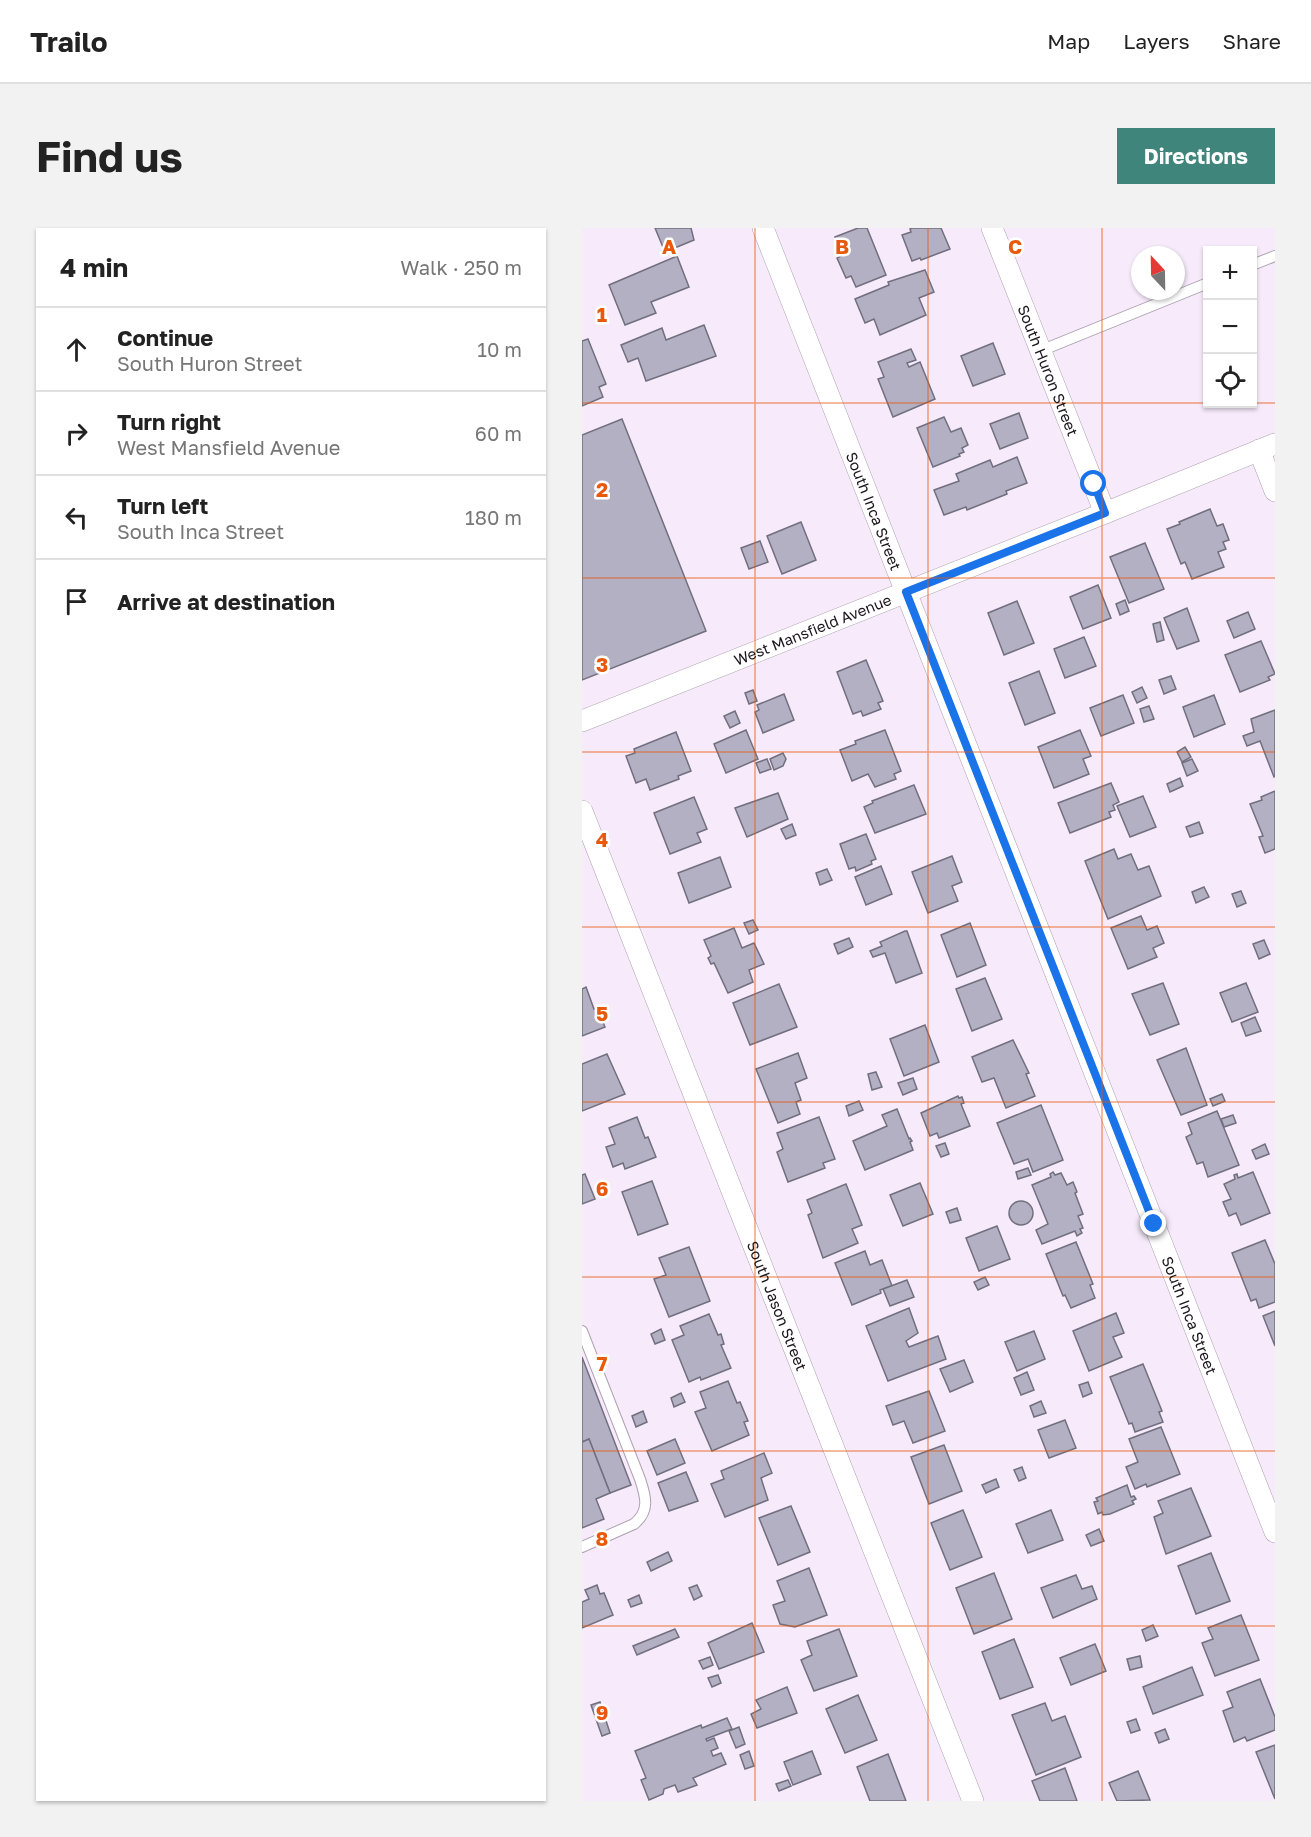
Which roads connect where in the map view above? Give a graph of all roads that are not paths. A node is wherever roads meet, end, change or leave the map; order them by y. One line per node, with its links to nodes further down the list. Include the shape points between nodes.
1 (763, 228): 10 (street, South Inca Street)
2 (992, 228): 6 (street, South Huron Street)
3 (1275, 256): 4 (lane)
4 (1257, 263)
5 (1203, 286): 6 (lane)
6 (1040, 351): 9 (street, South Huron Street)
7 (1267, 447): 8 (street); 9 (street, West Mansfield Avenue)
8 (1275, 491)
9 (1105, 513): 10 (street, West Mansfield Avenue)
10 (906, 592): 11 (street, West Mansfield Avenue); 14 (street, South Inca Street)
11 (582, 721)
12 (582, 811): 16 (street, South Jason Street)
13 (582, 1331): 15 (lane, via 646,1501 645,1512 634,1524)
14 (1275, 1532)
15 (582, 1547)
16 (973, 1801)

